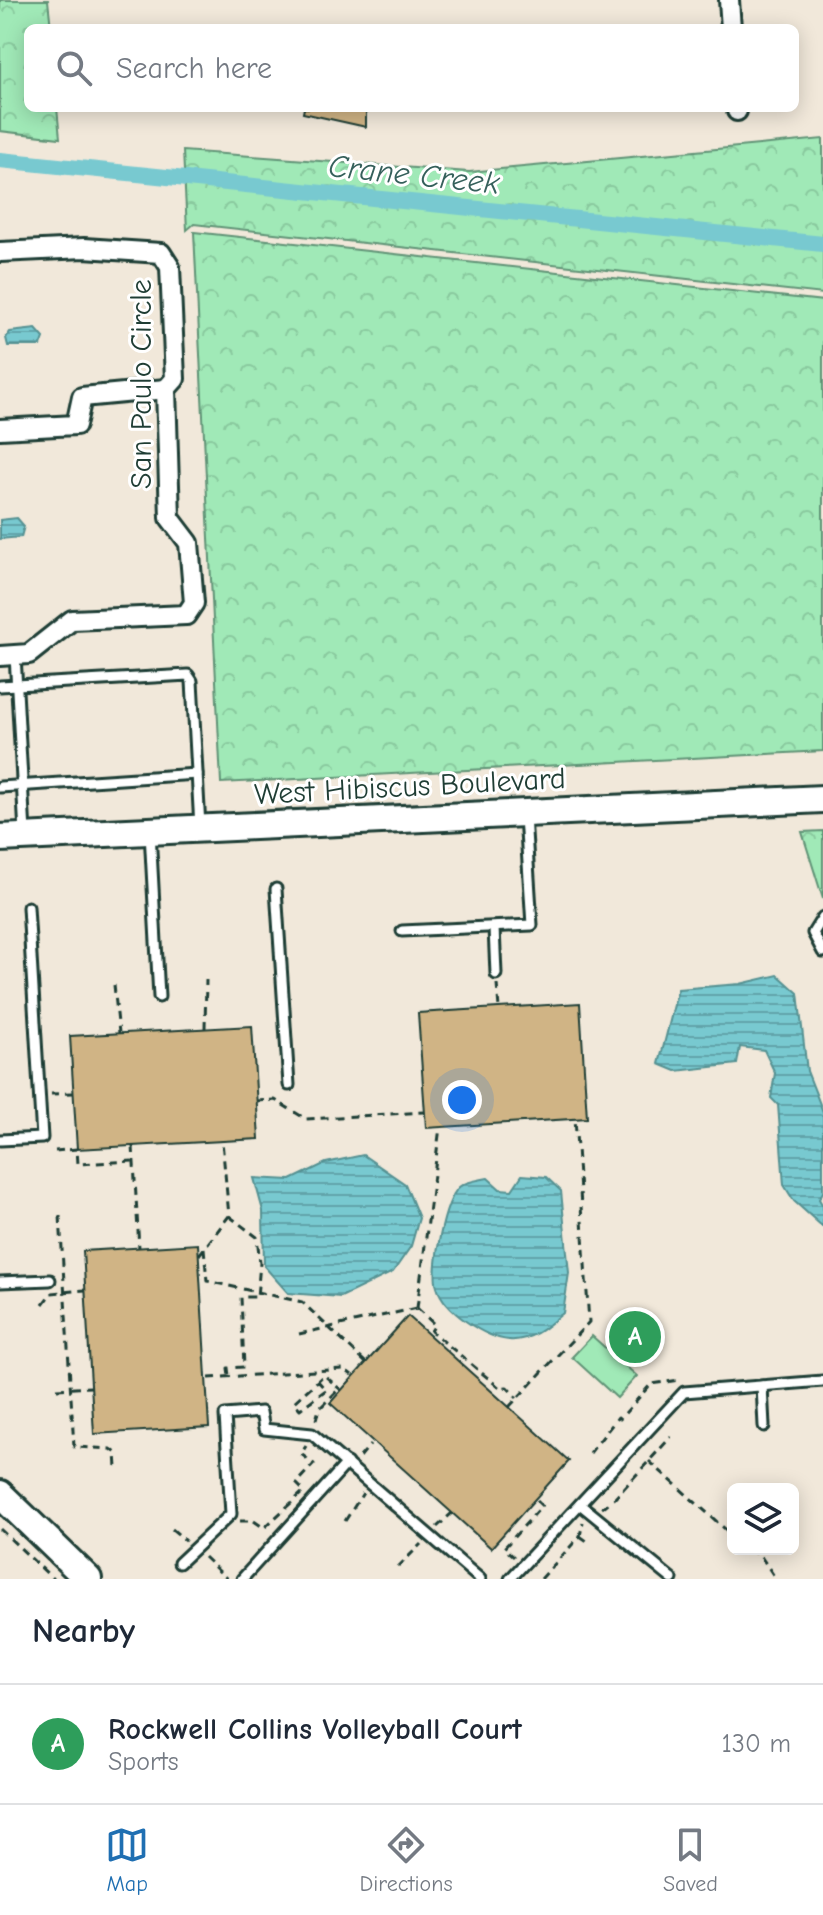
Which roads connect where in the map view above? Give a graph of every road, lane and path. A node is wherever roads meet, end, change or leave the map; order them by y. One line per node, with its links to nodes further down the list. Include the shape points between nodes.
1 (729, 0): 2 (street)
2 (731, 24)
3 (0, 252): 4 (street, San Paulo Circle, via 84,248 161,253 170,267 175,379)
4 (166, 389): 5 (street, via 82,397 76,425); 6 (street, San Paulo Circle, via 170,518 189,543 194,603 186,615 72,620 29,654)
5 (0, 429)
6 (7, 656): 7 (lane)
7 (17, 684): 8 (lane); 9 (lane, via 188,675); 10 (lane)
8 (0, 686)
9 (197, 774): 10 (lane); 14 (lane)
10 (22, 785): 11 (lane); 16 (lane)
11 (0, 787)
12 (823, 799): 13 (street, West Hibiscus Boulevard)
13 (525, 813): 14 (street, West Hibiscus Boulevard); 20 (lane, via 532,925)
14 (200, 827): 15 (street, West Hibiscus Boulevard)
15 (150, 830): 16 (street, West Hibiscus Boulevard); 26 (lane)
16 (13, 837)
17 (276, 889): 30 (lane)
18 (28, 907): 32 (lane)
19 (823, 917): 22 (lane, via 813,933)
20 (494, 928): 21 (lane); 23 (lane)
21 (402, 931)
22 (823, 952)
23 (496, 974): 27 (path)
24 (206, 980): 28 (path)
25 (114, 985): 29 (path)
26 (159, 997)
27 (499, 1008)
28 (205, 1028)
29 (119, 1033)
30 (289, 1085)
31 (73, 1093): 32 (path)
32 (40, 1095): 37 (lane, via 42,1138)
33 (256, 1101): 34 (path, via 275,1100 306,1119)
34 (424, 1112)
35 (575, 1119): 67 (path, via 589,1322)
36 (440, 1127): 53 (path)
37 (0, 1140)
38 (222, 1141): 43 (path)
39 (133, 1146): 41 (path)
40 (55, 1151): 41 (path, via 77,1149 78,1164)
41 (134, 1161): 44 (path)
42 (60, 1216): 50 (path)
43 (229, 1216): 45 (path); 51 (path, via 257,1237)
44 (139, 1248)
45 (204, 1248): 46 (path); 51 (path, via 207,1281)
46 (199, 1255)
47 (50, 1280): 48 (lane)
48 (0, 1282)
49 (85, 1290): 50 (path)
50 (64, 1292): 52 (path, via 51,1293); 65 (path)
51 (257, 1292): 54 (path, via 302,1302); 58 (path, via 257,1297 241,1297 244,1367 228,1368)
52 (43, 1304)
53 (417, 1308): 54 (path); 67 (path, via 435,1325 431,1331)
54 (326, 1328): 55 (path); 56 (path)
55 (299, 1334)
56 (366, 1363)
57 (352, 1375): 58 (path, via 344,1369)
58 (229, 1376): 59 (path)
59 (209, 1378)
60 (317, 1380): 60 (path, via 326,1390 300,1409 294,1402); 69 (path, via 324,1375 340,1390 319,1409)
61 (683, 1380): 72 (path, via 651,1384)
62 (823, 1381): 63 (lane)
63 (762, 1386): 70 (lane); 79 (lane, via 684,1392)
64 (91, 1387): 65 (path)
65 (70, 1388): 66 (path); 76 (path, via 74,1447 111,1449)
66 (57, 1389)
67 (517, 1398): 68 (path)
68 (509, 1407)
69 (316, 1420)
70 (764, 1426)
71 (370, 1445): 73 (path)
72 (590, 1453)
73 (359, 1458)
74 (649, 1461): 82 (path)
75 (347, 1463): 77 (lane); 86 (lane, via 312,1434 264,1429 261,1412 225,1415 231,1514); 89 (lane)
76 (117, 1468)
77 (370, 1484): 80 (path); 90 (lane)
78 (0, 1494): 88 (street)
79 (580, 1504): 91 (lane); 92 (lane)
80 (345, 1521)
81 (0, 1529): 87 (path)
82 (727, 1531)
83 (580, 1536): 84 (path)
84 (587, 1541)
85 (758, 1555): 93 (path)
86 (179, 1563)
87 (53, 1579)
88 (88, 1579)
89 (242, 1579)
90 (480, 1579)
91 (510, 1579)
92 (672, 1579)
93 (776, 1579)

